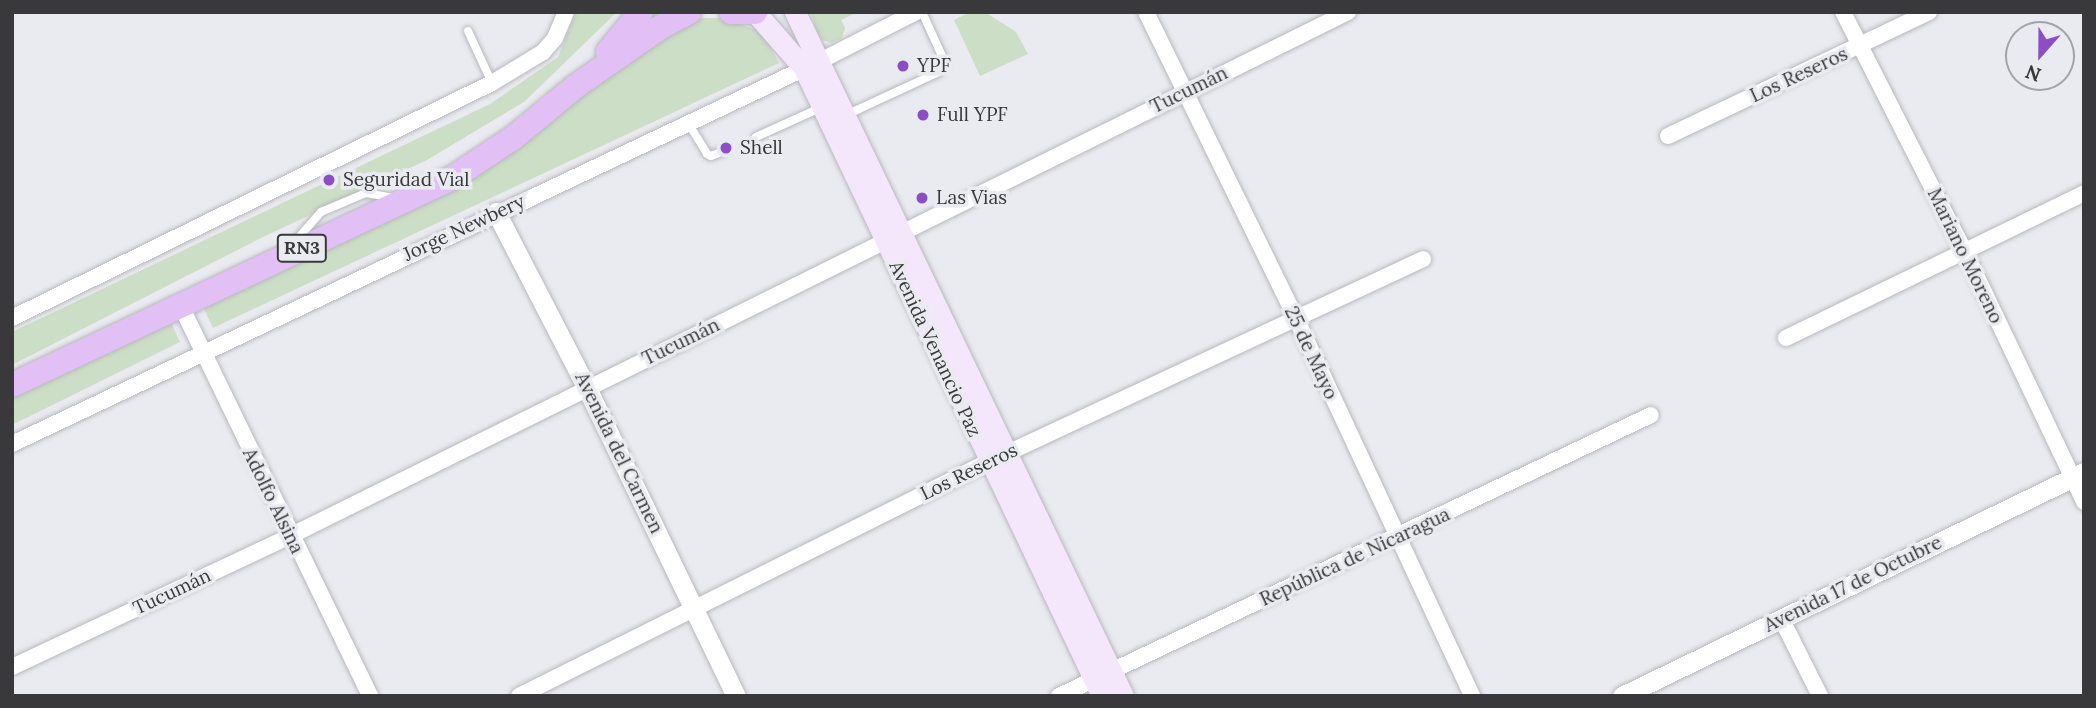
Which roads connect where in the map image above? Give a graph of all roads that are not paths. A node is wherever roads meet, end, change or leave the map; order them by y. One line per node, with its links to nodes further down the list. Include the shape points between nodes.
1 (566, 12): 16 (street, via 543,52)
2 (641, 12): 17 (highway, RN3)
3 (689, 12): 17 (highway, RN3)
4 (731, 12): 5 (highway)
5 (755, 12): 15 (main road, Avenida Venancio Paz)
6 (795, 12): 15 (main road, Avenida Venancio Paz)
7 (916, 12): 15 (street, Jorge Newbery)
8 (922, 12): 20 (lane, via 943,58 939,72)
9 (1146, 12): 18 (street, 25 de Mayo)
10 (1348, 12): 18 (street, Tucumán)
11 (1843, 12): 14 (street, Mariano Moreno)
12 (1929, 12): 14 (street, Los Reseros)
13 (468, 30): 16 (lane)
14 (1859, 46): 22 (street, Los Reseros); 28 (street, Mariano Moreno)
15 (812, 64): 19 (main road, Avenida Venancio Paz); 20 (main road, Avenida Venancio Paz); 21 (street, Jorge Newbery)
16 (492, 83): 31 (street)
17 (576, 86): 30 (highway, RN3, via 483,159 408,201)
18 (1186, 92): 27 (street, Tucumán); 32 (street, 25 de Mayo)
19 (822, 107): 23 (lane); 27 (main road, Avenida Venancio Paz)
20 (846, 115): 27 (main road, Avenida Venancio Paz)
21 (688, 123): 24 (lane, via 706,154); 26 (street, Jorge Newbery)
22 (1668, 136)
23 (756, 137)
24 (726, 150)
25 (2084, 193): 28 (street)
26 (496, 212): 34 (street, Jorge Newbery); 36 (street, Avenida del Carmen)
27 (893, 237): 36 (street, Tucumán); 39 (main road, Avenida Venancio Paz)
28 (1965, 252): 33 (street); 40 (street, Mariano Moreno)
29 (1423, 259): 32 (street, Los Reseros)
30 (180, 304): 34 (street, Adolfo Alsina); 35 (highway, RN3)
31 (12, 318)
32 (1296, 318): 39 (street, Los Reseros); 43 (street, 25 de Mayo)
33 (1786, 338)
34 (203, 352): 38 (street, Jorge Newbery); 42 (street, Adolfo Alsina)
35 (12, 385)
36 (587, 388): 42 (street, Tucumán); 44 (street, Avenida del Carmen)
37 (1651, 415): 43 (street, República de Nicaragua)
38 (12, 444)
39 (997, 458): 44 (street, Los Reseros); 47 (main road, Avenida Venancio Paz)
40 (2078, 475): 41 (street, Mariano Moreno); 45 (street, Avenida 17 de Octubre)
41 (2084, 502)
42 (290, 536): 46 (street, Tucumán); 48 (street, Adolfo Alsina)
43 (1396, 538): 47 (street, República de Nicaragua); 53 (street, 25 de Mayo)
44 (696, 608): 49 (street, Los Reseros); 50 (street, Avenida del Carmen)
45 (1781, 618): 54 (street, Avenida 17 de Octubre); 55 (street)
46 (12, 667)
47 (1102, 682): 51 (street, República de Nicaragua); 52 (main road, Avenida Venancio Paz)
48 (370, 696)
49 (519, 696)
50 (737, 696)
51 (1059, 696)
52 (1123, 696)
53 (1472, 696)
54 (1622, 696)
55 (1820, 696)

